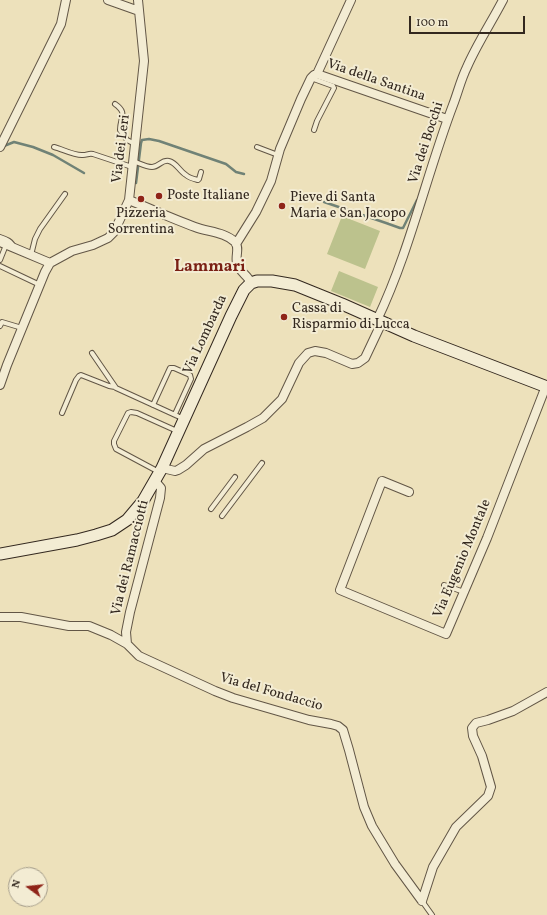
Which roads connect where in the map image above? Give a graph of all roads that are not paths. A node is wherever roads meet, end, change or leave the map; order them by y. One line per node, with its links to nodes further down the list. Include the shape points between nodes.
1 (66, 0): 13 (street, via 61,24)
2 (108, 0): 6 (street)
3 (138, 0): 6 (street, Via dei Leri)
4 (351, 0): 7 (street)
5 (503, 0): 9 (street, Via dei Bocchi, via 469,61)
6 (139, 11): 11 (street, Via dei Leri, via 144,61)
7 (314, 76): 9 (street, Via della Santina); 10 (lane, via 334,88); 15 (street, Via della Santina)
8 (115, 104): 11 (lane, via 122,110 123,115 120,130 127,140)
9 (447, 119): 29 (street, Via dei Bocchi, via 410,237)
10 (314, 130)
11 (135, 144): 16 (street, Via dei Leri)
12 (54, 146): 16 (lane, via 78,154 89,153)
13 (0, 147)
14 (257, 147): 15 (lane)
15 (278, 154): 21 (street, Via della Santina, via 271,181)
16 (133, 164): 17 (lane, via 150,167 167,160 174,162 188,176 198,180); 19 (street, Via dei Leri)
17 (201, 172)
18 (65, 194): 23 (lane, via 40,229)
19 (129, 200): 21 (street, Via dei Leri, via 197,228 228,236); 25 (street, via 114,232 108,238)
20 (0, 237): 22 (lane, via 13,243)
21 (236, 244): 27 (street, via 237,264 242,273)
22 (7, 245): 23 (street); 24 (lane)
23 (31, 255): 25 (street)
24 (0, 260)
25 (50, 262): 28 (street)
26 (0, 266): 28 (lane)
27 (251, 279): 29 (street, via 295,285); 38 (street, Via Lombarda, via 228,315)
28 (40, 284): 31 (street)
29 (380, 321): 35 (street); 41 (street, via 365,358 358,363 352,364 315,351 308,354 299,363 282,399 263,418 204,449 178,470)
30 (0, 326): 31 (lane, via 2,322)
31 (22, 328): 33 (street)
32 (92, 353): 34 (lane)
33 (0, 385)
34 (115, 386): 36 (lane); 37 (lane, via 79,376)
35 (547, 386): 48 (street, Via Eugenio Montale)
36 (153, 405): 38 (lane); 38 (lane, via 170,368 190,375)
37 (62, 413)
38 (180, 417): 39 (street, Via Lombarda)
39 (179, 432): 41 (street, Via Lombarda); 41 (lane, via 131,412 128,413 114,441 116,449)
40 (262, 463): 45 (lane)
41 (159, 473): 46 (street, Via Lombarda, via 143,501 127,520 112,530 76,540); 50 (street, Via dei Ramacciotti, via 160,498 130,612 126,632)
42 (235, 477): 44 (lane)
43 (409, 492): 48 (street, Via Eugenio Montale, via 382,481 340,590 446,634)
44 (211, 509)
45 (222, 516)
46 (0, 554)
47 (444, 585): 48 (lane)
48 (464, 592)
49 (0, 617): 50 (street, Via del Fondaccio, via 21,617 69,626 89,626)
50 (127, 644): 52 (street, Via del Fondaccio, via 138,656 215,691 309,720 338,726 343,730 364,807 372,826)
51 (547, 692): 52 (street, via 513,711 476,723 472,728 491,787 488,796 456,827 433,867)
52 (422, 902): 53 (lane, Via del Fondaccio)
53 (432, 915)

